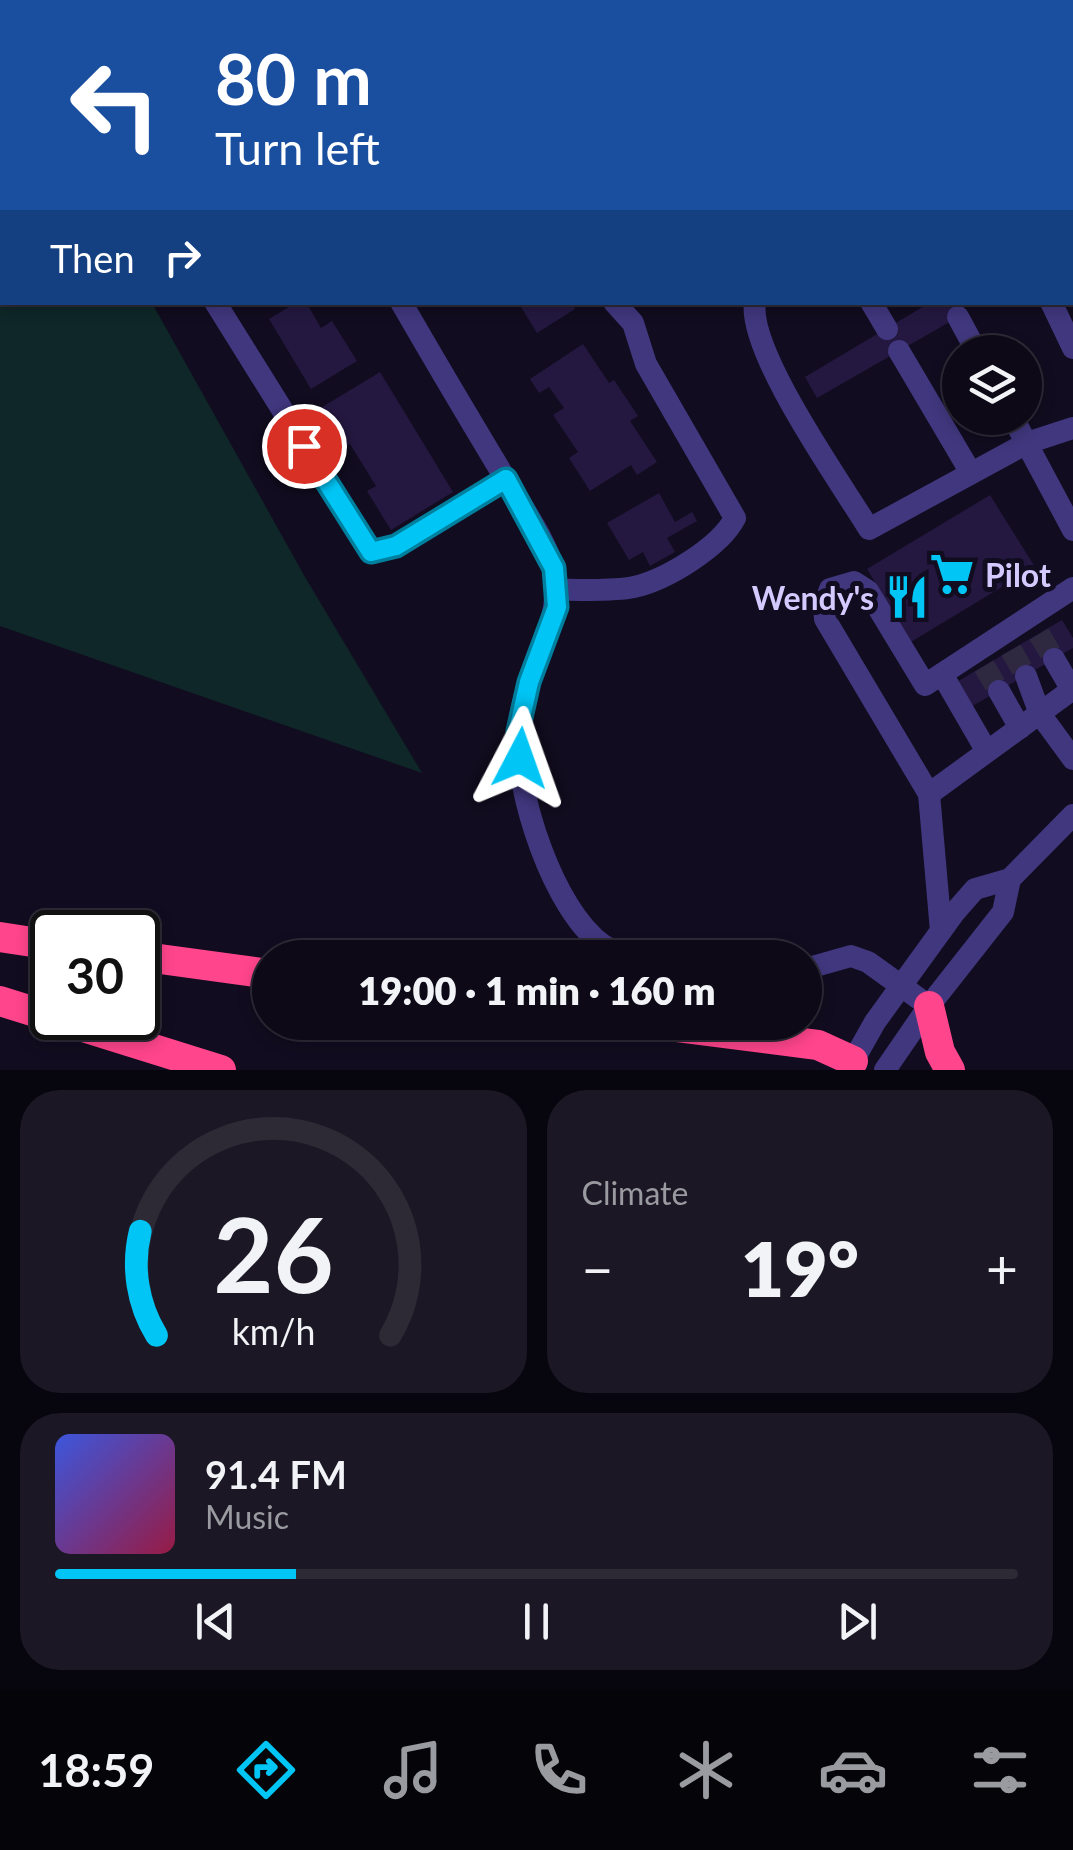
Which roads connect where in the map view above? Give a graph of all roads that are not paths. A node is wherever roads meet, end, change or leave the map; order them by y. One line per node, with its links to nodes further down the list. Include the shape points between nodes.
1 (217, 305): 16 (street, via 371,552 396,546)
2 (402, 305): 16 (street)
3 (617, 305): 19 (street, via 633,323 646,364 735,518 726,536 694,559 635,587)
4 (755, 305): 15 (street, via 753,315 777,378 868,529)
5 (873, 305): 8 (street)
6 (1052, 305): 10 (street)
7 (958, 316): 9 (street)
8 (887, 329)
9 (969, 335)
10 (1073, 348)
11 (899, 351): 15 (street)
12 (1073, 428): 14 (street)
13 (1023, 435): 14 (street)
14 (1027, 443): 15 (street); 17 (street)
15 (971, 473)
16 (506, 479): 19 (street, via 554,568)
17 (1073, 530)
18 (1073, 588): 22 (street, via 1034,625)
19 (556, 590): 34 (street, via 557,607 518,731 521,785 536,838 563,893)
20 (1054, 659): 23 (street)
21 (1026, 676): 25 (street)
22 (934, 679): 27 (street); 29 (street, via 868,591 854,582 830,589 826,619)
23 (1072, 690): 25 (street)
24 (999, 692): 26 (street)
25 (1040, 714): 26 (street); 28 (street)
26 (1020, 728): 27 (street)
27 (986, 750): 29 (street)
28 (1073, 759)
29 (929, 794): 32 (street)
30 (1073, 816): 31 (street)
31 (1010, 879): 32 (street, via 975,889); 41 (street, via 1003,912)
32 (941, 931): 39 (street)
33 (0, 937): 35 (highway)
34 (598, 940)
35 (30, 942)
36 (160, 959): 38 (highway)
37 (822, 964): 39 (street, via 851,956)
38 (252, 972)
39 (901, 986): 41 (street); 43 (street, via 875,1022)
40 (0, 1001): 44 (highway)
41 (928, 1006): 45 (street); 46 (highway)
42 (779, 1040): 43 (highway, via 818,1045)
43 (857, 1067)
44 (221, 1070)
45 (885, 1070)
46 (950, 1070)

